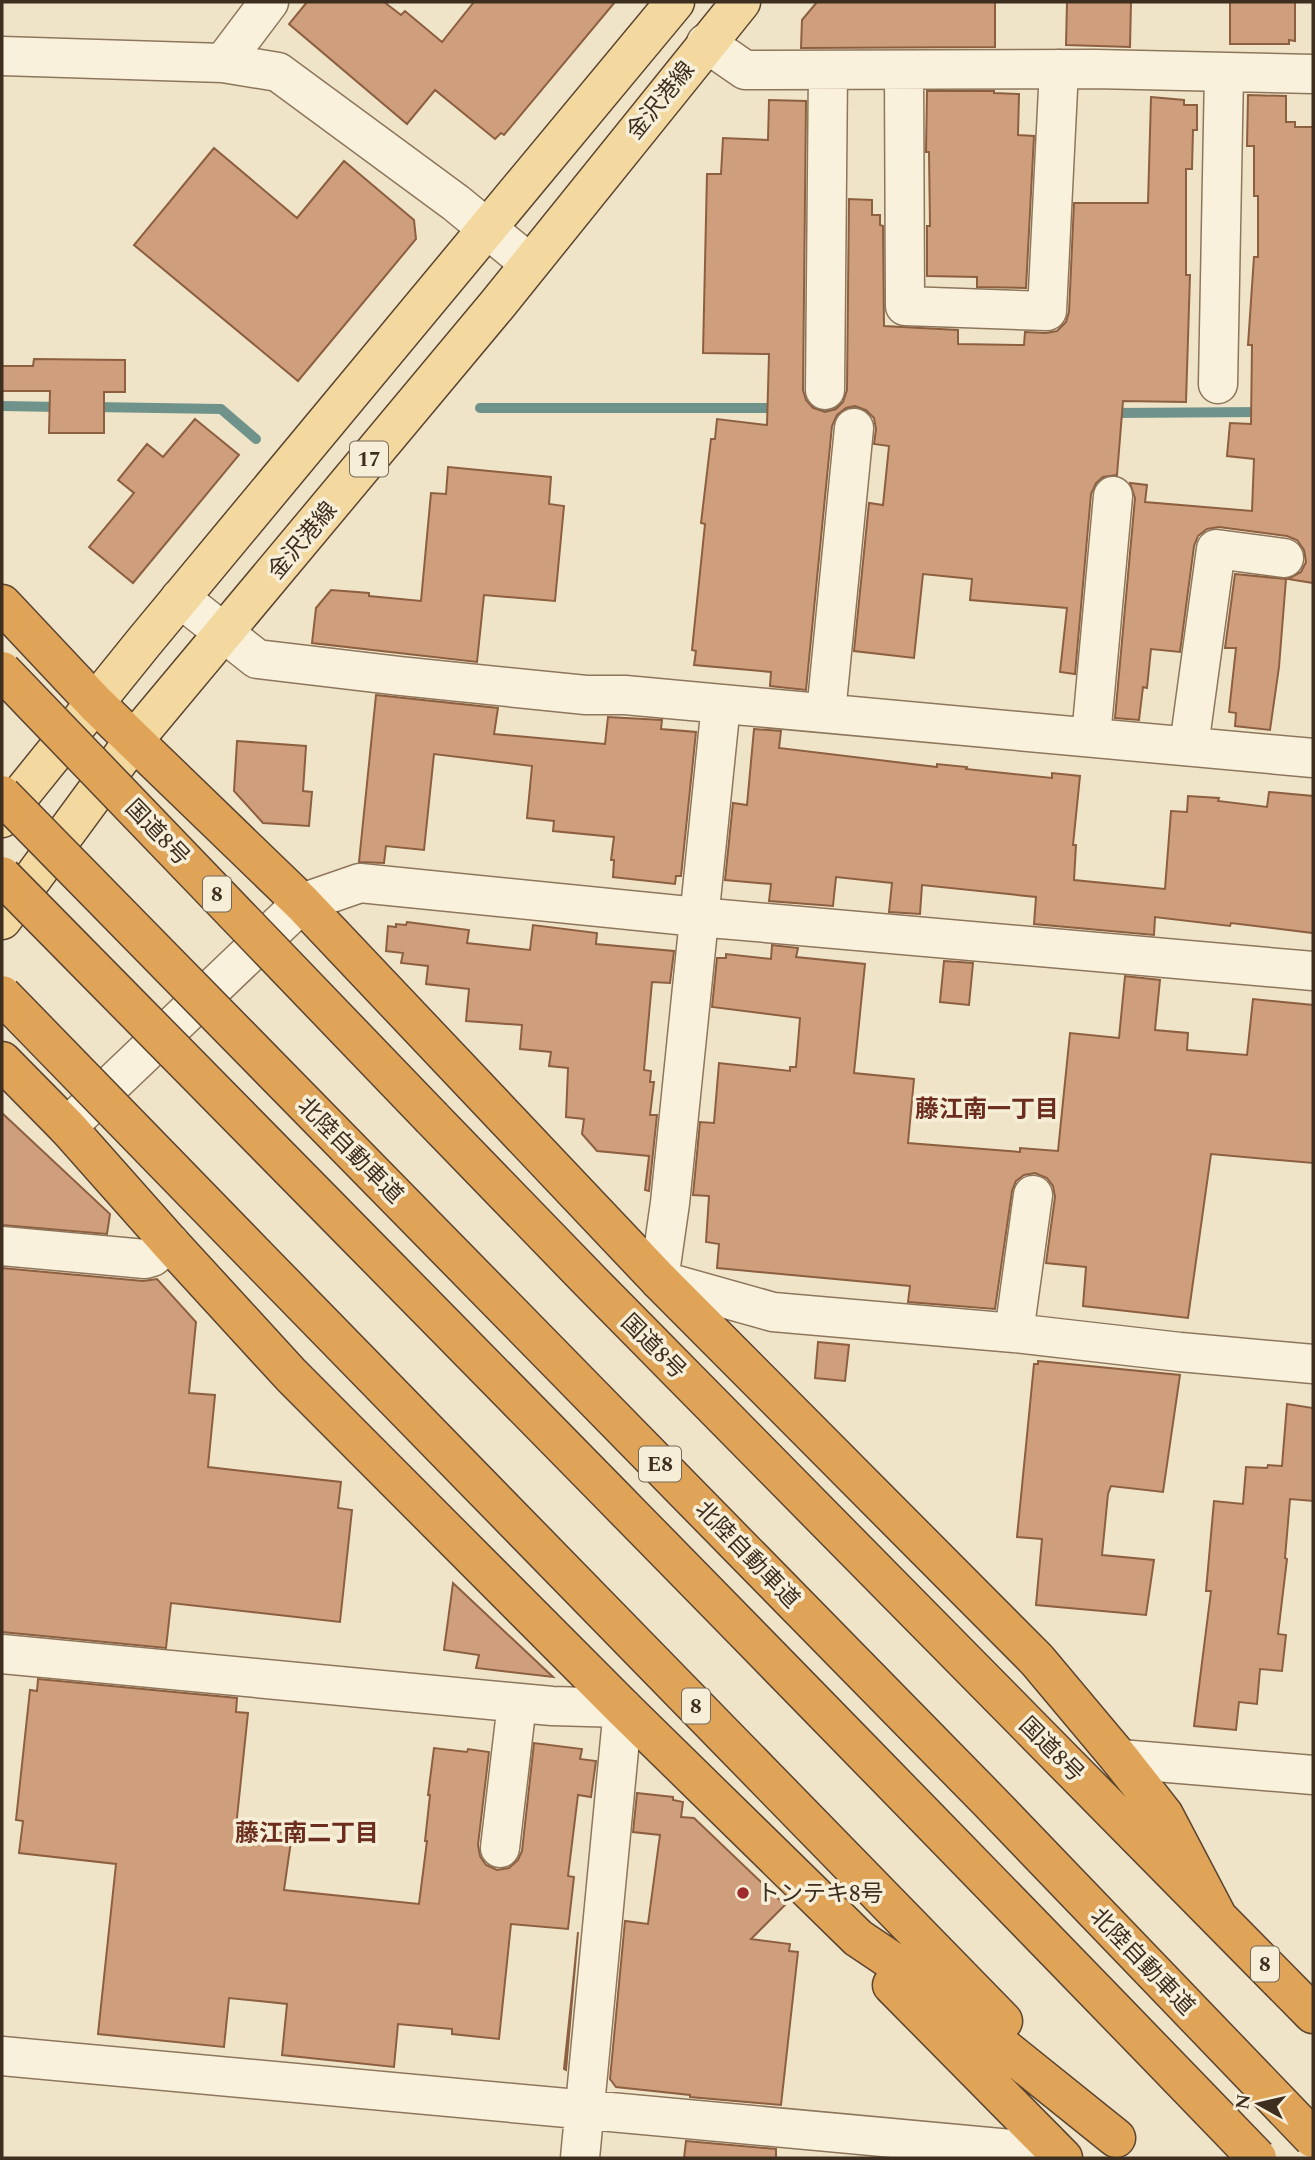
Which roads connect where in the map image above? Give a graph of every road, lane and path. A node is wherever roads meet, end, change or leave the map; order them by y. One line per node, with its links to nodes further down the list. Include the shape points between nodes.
1 (268, 2): 6 (street)
2 (675, 2): 12 (main road, 17)
3 (741, 2): 4 (main road, 金沢港線 / 17)
4 (706, 43): 8 (street, via 745,71); 13 (main road, 金沢港線 / 17)
5 (2, 56): 6 (street)
6 (223, 63): 12 (street, via 278,72)
7 (1059, 69): 9 (street); 9 (street, via 1047,311 905,306); 10 (street)
8 (828, 70): 9 (street); 15 (street)
9 (904, 70)
10 (1224, 73): 11 (street); 14 (street)
11 (1313, 74)
12 (486, 230): 13 (street); 19 (main road, 17)
13 (529, 263): 21 (main road, 金沢港線 / 17)
14 (1218, 384)
15 (825, 390)
16 (854, 428): 25 (street)
17 (1113, 496): 26 (street)
18 (1284, 558): 28 (street, via 1216,550)
19 (180, 598): 21 (street); 23 (main road, 17)
20 (2, 604): 23 (highway)
21 (225, 633): 24 (street, via 257,659 400,677); 27 (main road, 金沢港線 / 17)
22 (2, 671): 52 (highway, 国道8号 / 8, bridge, via 620,1311)
23 (96, 704): 27 (highway); 31 (main road, 17)
24 (721, 704): 25 (street); 34 (street)
25 (826, 713): 26 (street)
26 (1091, 737): 28 (street)
27 (134, 740): 33 (highway); 35 (main road, 金沢港線 / 17)
28 (1189, 746): 29 (street)
29 (1313, 758)
30 (2, 794): 57 (highway, 北陸自動車道 / E8, bridge)
31 (2, 818)
32 (2, 876): 61 (highway, E8, bridge)
33 (302, 903): 34 (street, via 360,883); 39 (street); 43 (highway)
34 (698, 917): 36 (street); 43 (street)
35 (2, 920)
36 (1313, 971)
37 (2, 995): 58 (highway, 8, bridge)
38 (2, 1061): 39 (highway)
39 (67, 1127): 41 (highway)
40 (1033, 1195): 44 (street)
41 (170, 1243): 42 (street, via 145,1259); 48 (highway, via 291,1375)
42 (2, 1246)
43 (659, 1280): 44 (street, via 774,1312); 49 (highway, via 1037,1660)
44 (1014, 1333): 45 (street)
45 (1313, 1364)
46 (2, 1654): 47 (street)
47 (517, 1703): 48 (street); 51 (street)
48 (623, 1709): 53 (highway); 56 (street)
49 (1120, 1759): 50 (street); 52 (highway, via 1164,1815)
50 (1313, 1774)
51 (500, 1848)
52 (1216, 1914): 54 (highway, 国道8号 / 8)
53 (858, 1938): 58 (highway, via 913,1975); 59 (highway, via 894,1988)
54 (1313, 2014)
55 (2, 2056): 56 (street)
56 (585, 2109): 59 (street); 60 (street)
57 (1313, 2138)
58 (1126, 2148)
59 (1054, 2150)
60 (580, 2158)
61 (1257, 2158)

